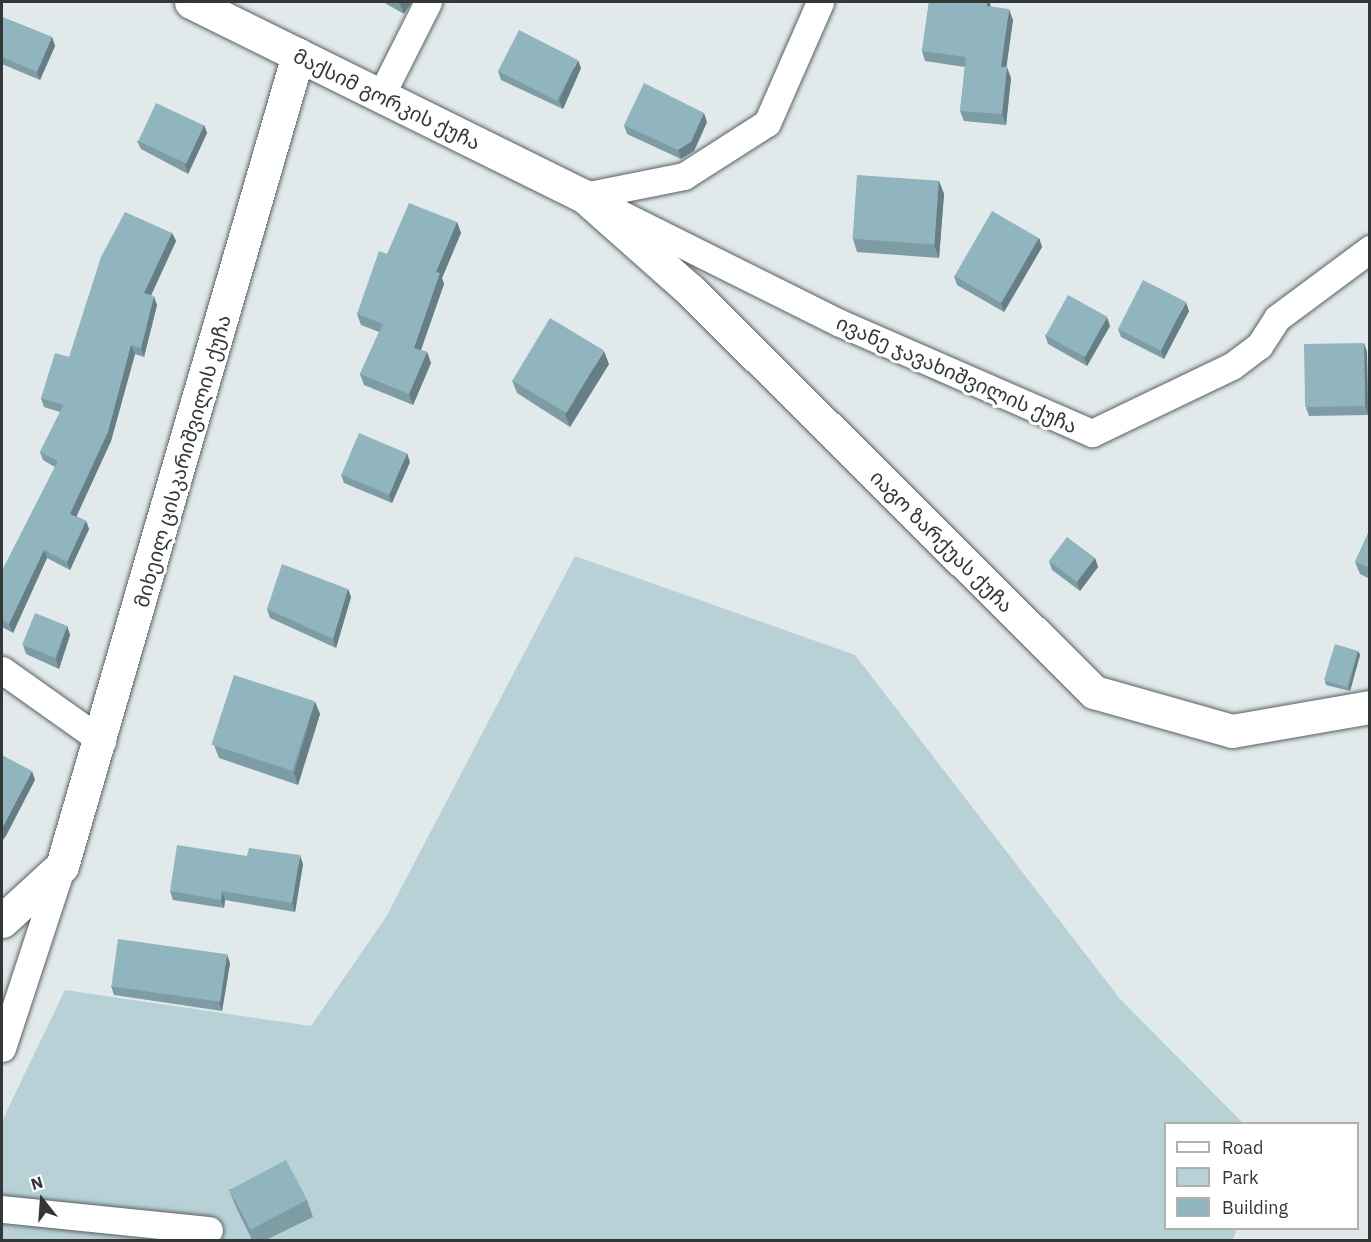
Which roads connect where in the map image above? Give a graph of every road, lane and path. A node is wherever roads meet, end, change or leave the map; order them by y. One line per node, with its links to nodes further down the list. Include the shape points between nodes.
1 (191, 2): 4 (street, მაქსიმ გორკის ქუჩა)
2 (428, 2): 6 (street)
3 (820, 2): 7 (street, via 767,123 684,176)
4 (222, 9): 5 (street, მაქსიმ გორკის ქუჩა)
5 (298, 55): 6 (street, მაქსიმ გორკის ქუჩა); 11 (street, მიხეილ ცისკარიშვილის ქუჩა)
6 (381, 95): 7 (street, მაქსიმ გორკის ქუჩა)
7 (584, 196): 8 (street, ივანე ჯავახიშვილის ქუჩა, via 840,323 1092,434 1232,366 1259,346 1277,318); 10 (street, იაგო ზარქუას ქუჩა, via 690,290 1094,692 1232,731)
8 (1370, 249)
9 (2, 670): 11 (street)
10 (1370, 707)
11 (102, 741): 12 (street, მიხეილ ცისკარიშვილის ქუჩა)
12 (62, 866): 13 (street); 14 (street)
13 (2, 921)
14 (2, 1048)
15 (2, 1209): 16 (street)
16 (209, 1230)

